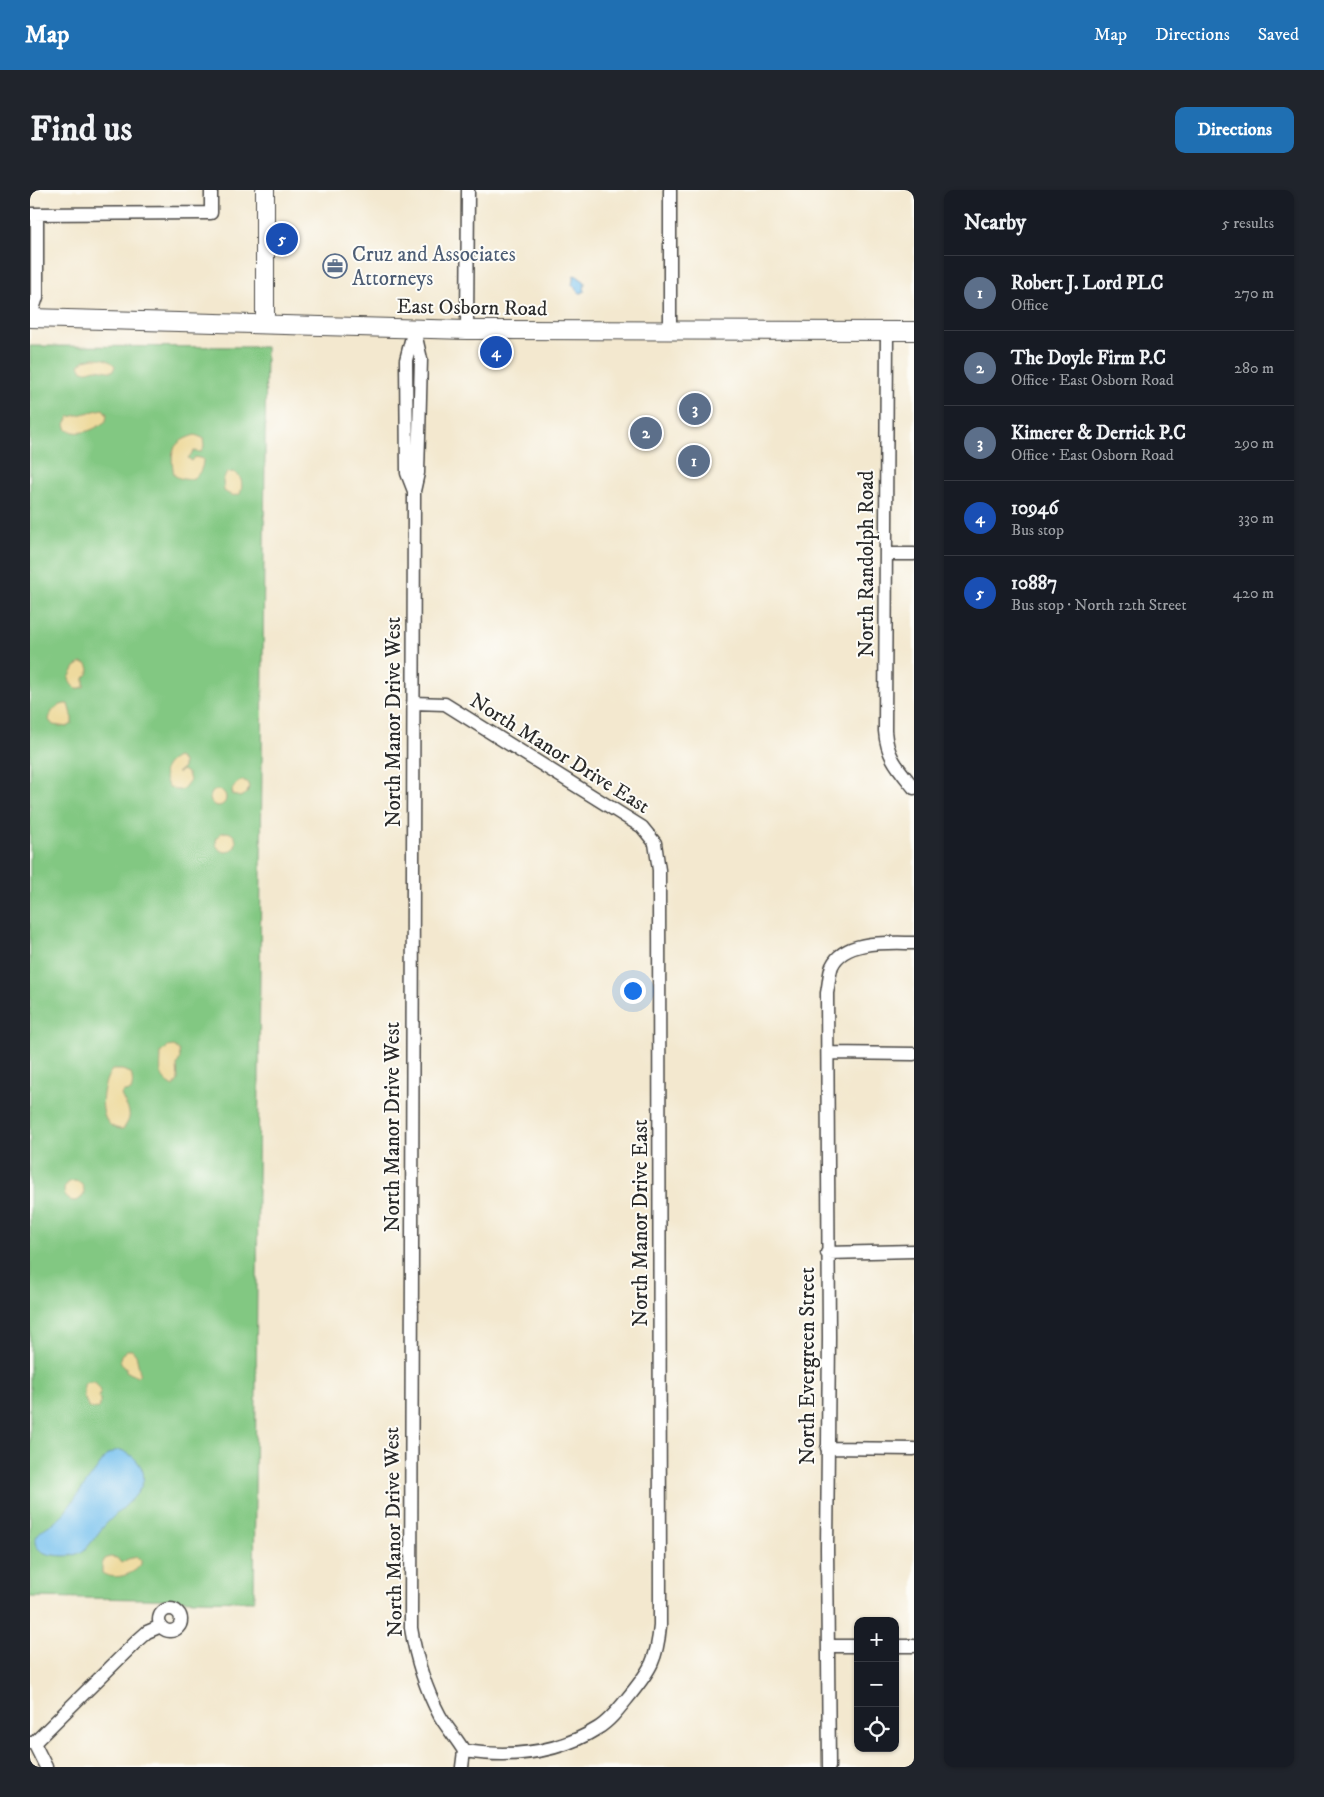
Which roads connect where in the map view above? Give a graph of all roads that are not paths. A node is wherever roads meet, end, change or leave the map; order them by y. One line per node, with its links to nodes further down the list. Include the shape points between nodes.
1 (211, 190): 5 (street, via 211,214)
2 (265, 190): 8 (main road)
3 (468, 190): 10 (street)
4 (670, 190): 11 (street)
5 (34, 214): 6 (street)
6 (34, 257): 7 (street, via 38,297)
7 (30, 318): 8 (main road, East Osborn Road)
8 (265, 324): 9 (main road, East Osborn Road)
9 (414, 329): 10 (main road, East Osborn Road); 14 (street, North Manor Drive West, via 406,360); 15 (street, North Manor Drive West, via 421,360)
10 (467, 330): 11 (main road, East Osborn Road)
11 (670, 331): 12 (main road, East Osborn Road)
12 (887, 331): 13 (main road, East Osborn Road); 17 (street, North Randolph Road)
13 (914, 331)
14 (407, 409): 15 (street); 16 (street, North Manor Drive West, via 407,473)
15 (420, 409): 16 (street, North Manor Drive West, via 418,473)
16 (414, 490): 19 (street, North Manor Drive West)
17 (886, 554): 18 (street); 20 (street, North Randolph Road, via 886,744 896,765)
18 (914, 554)
19 (413, 703): 34 (street, North Manor Drive West, via 411,1628 416,1657 431,1695 441,1717); 34 (street, North Manor Drive East, via 445,704 642,827 655,843 659,870 658,1649 650,1669 618,1710 599,1728 550,1749 531,1753)
20 (914, 788)
21 (914, 943): 22 (street, North Evergreen Street, via 857,946 832,965 828,993)
22 (828, 1053): 23 (street); 25 (street, North Evergreen Street)
23 (914, 1054)
24 (914, 1251): 25 (street)
25 (828, 1253): 26 (street, North Evergreen Street)
26 (828, 1448): 27 (street); 29 (street, North Evergreen Street)
27 (914, 1449)
28 (161, 1626): 33 (street, via 138,1640)
29 (828, 1646): 30 (street); 37 (street, North Evergreen Street)
30 (854, 1646)
31 (899, 1646): 32 (street)
32 (914, 1646)
33 (32, 1743): 35 (street)
34 (464, 1751): 36 (street)
35 (46, 1767)
36 (462, 1767)
37 (829, 1767)

